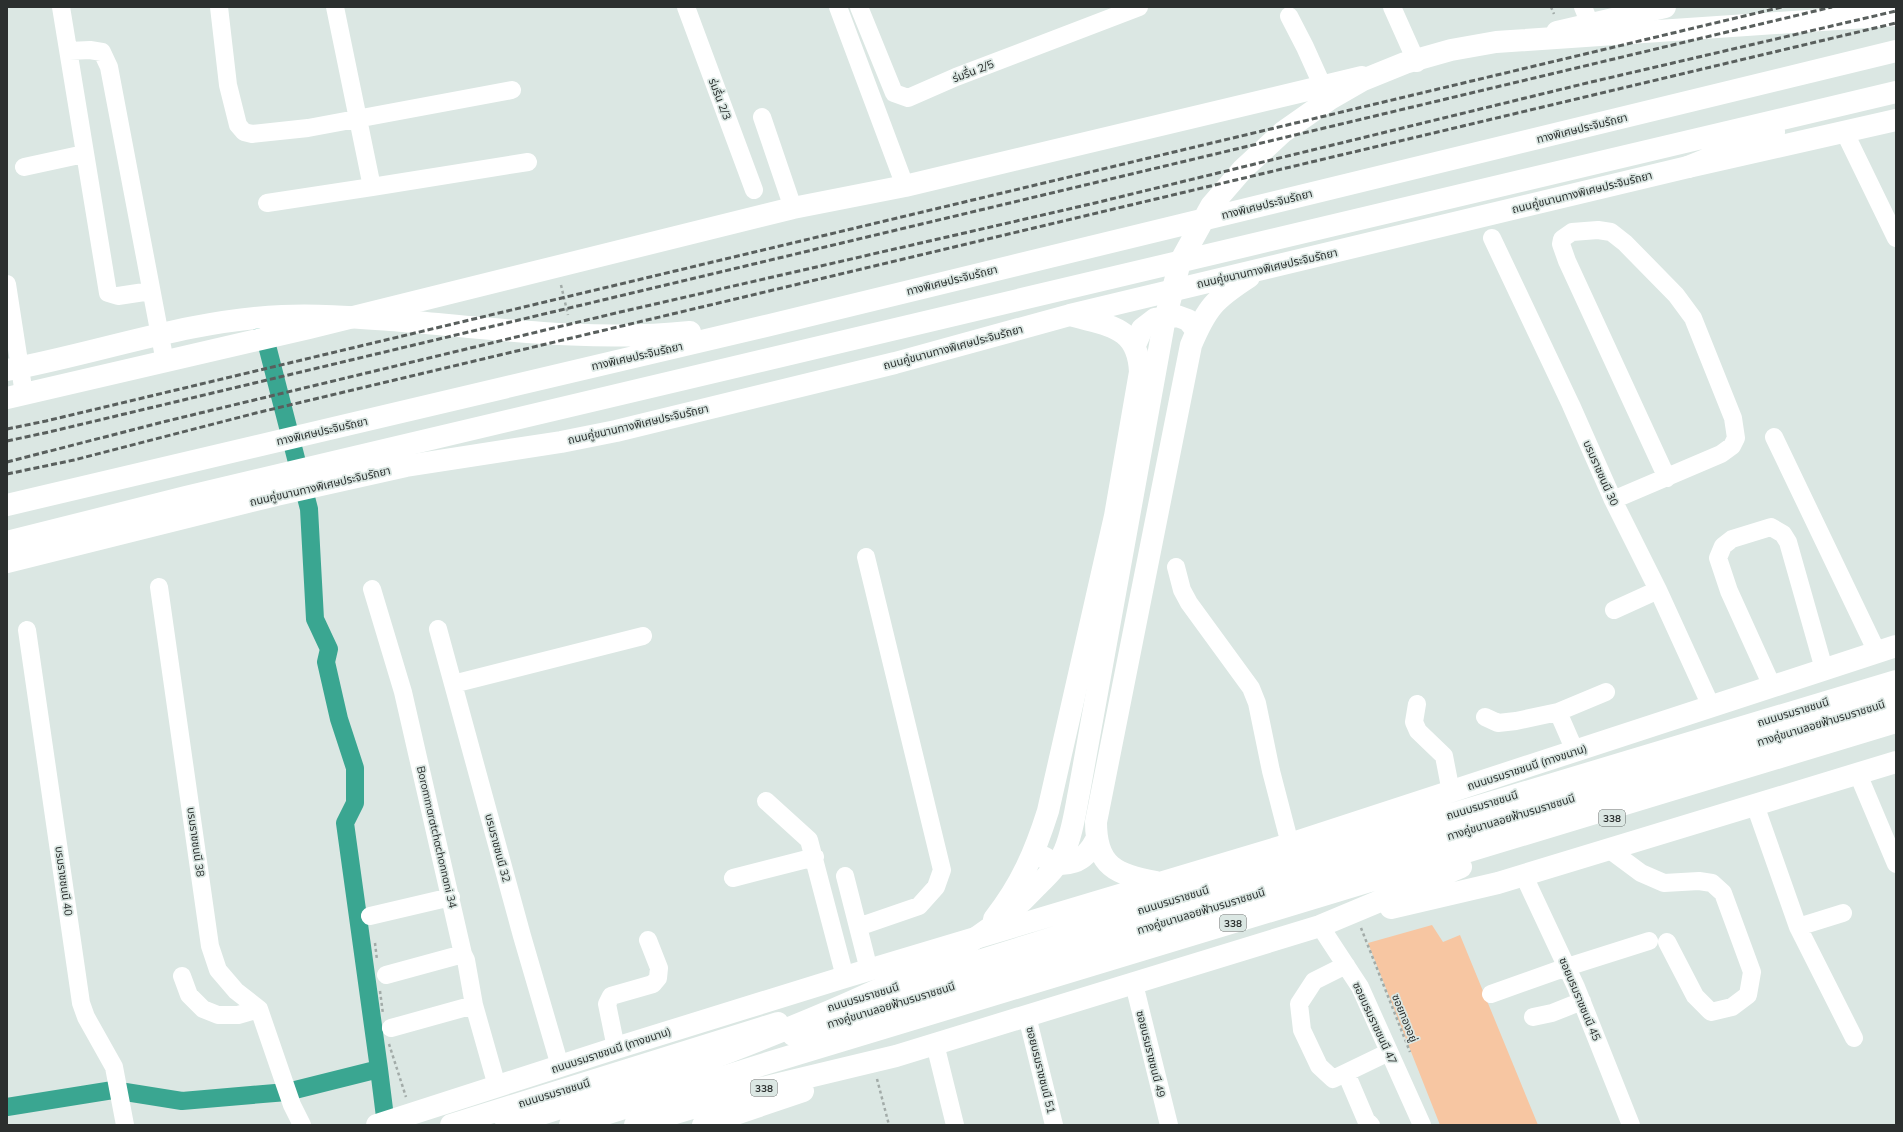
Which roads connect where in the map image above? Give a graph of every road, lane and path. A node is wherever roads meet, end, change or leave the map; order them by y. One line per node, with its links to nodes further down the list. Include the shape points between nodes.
1 (61, 7): 13 (street)
2 (219, 7): 20 (street, via 228,85 238,125 244,132 252,134 308,128)
3 (335, 7): 20 (street)
4 (686, 7): 29 (street, ร่มรื่น 2/3)
5 (838, 7): 27 (street)
6 (1139, 7): 9 (street, ร่มรื่น 2/5, via 908,98 894,93)
7 (1392, 7): 15 (street)
8 (1665, 7): 10 (main road)
9 (861, 8)
10 (1586, 15): 15 (main road)
11 (1896, 15): 123 (main road, via 1496,42 1450,50 1405,63 1363,80 1330,98 1283,132 1243,169 1211,206 1180,262 1164,323 1079,792 1067,844 1058,864 1018,906 949,956 821,1015)
12 (1289, 16): 16 (street)
13 (69, 51): 23 (street); 36 (street, via 102,52 109,67)
14 (1896, 51): 38 (main road, ทางพิเศษประจิมรัถยา)
15 (1417, 63): 16 (main road)
16 (1323, 87): 27 (main road)
17 (512, 90): 20 (street)
18 (1896, 91): 26 (main road, via 1821,113); 48 (main road)
19 (762, 117): 31 (street)
20 (358, 119): 28 (street)
21 (1896, 120): 22 (main road, ถนนคู่ขนานทางพิเศษประจิมรัถยา)
22 (1845, 133): 26 (main road, ถนนคู่ขนานทางพิเศษประจิมรัถยา); 33 (street)
23 (84, 154): 25 (street); 36 (street, via 108,293 118,296)
24 (528, 162): 28 (street)
25 (24, 167)
26 (1688, 167): 34 (main road, ถนนคู่ขนานทางพิเศษประจิมรัถยา)
27 (905, 186): 31 (main road)
28 (372, 187): 30 (street)
29 (754, 190)
30 (267, 203)
31 (793, 208): 41 (main road)
32 (1492, 238): 46 (street, บรมราชชนนี 30)
33 (1896, 238)
34 (1261, 269): 37 (main road, ถนนคู่ขนานทางพิเศษประจิมรัถยา); 39 (main road, via 1213,304)
35 (7, 284): 43 (street)
36 (151, 291): 41 (street)
37 (1070, 315): 40 (main road, via 1115,328 1128,336); 50 (main road, ถนนคู่ขนานทางพิเศษประจิมรัถยา, via 895,363 616,431 427,462 347,479)
38 (770, 325): 42 (main road, via 666,335 611,336 331,315 282,316 235,319 181,329); 47 (main road, ทางพิเศษประจิมรัถยา)
39 (1197, 331): 40 (main road, via 1188,320 1177,316 1155,319 1142,329); 78 (main road, via 1191,345 1096,822)
40 (1135, 345): 80 (main road, via 1140,372 1115,516 1048,811)
41 (165, 362): 43 (main road)
42 (7, 370)
43 (15, 396)
44 (1774, 437): 59 (street)
45 (1667, 478): 45 (street, via 1721,454 1732,446 1736,438 1733,418 1693,318 1676,295 1611,232 1572,232 1562,239 1561,244 1567,261); 46 (street)
46 (1613, 500): 54 (street, บรมราชชนนี 30)
47 (7, 505)
48 (7, 542)
49 (866, 557): 94 (street, via 942,870 936,887 919,906)
50 (7, 562)
51 (1176, 567): 79 (street, via 1182,590 1189,603 1251,688 1257,703)
52 (159, 587): 111 (street, บรมราชชนนี 38, via 210,946 218,970 236,991)
53 (372, 588): 88 (street, Borommaratchachonnani 34, via 403,692)
54 (1658, 590): 55 (street); 66 (street, บรมราชชนนี 30)
55 (1614, 610)
56 (438, 629): 62 (street, บรมราชชนนี 32)
57 (27, 630): 126 (street, บรมราชชนนี 40, via 82,1003 86,1017 114,1067)
58 (643, 636): 62 (street)
59 (1890, 653): 60 (main road, ถนนบรมราชชนนี (ทางขนาน)); 66 (main road, via 1840,679)
60 (1824, 669): 63 (main road, ถนนบรมราชชนนี (ทางขนาน)); 63 (street, via 1788,542 1783,534 1771,527 1732,539 1723,546 1718,558 1729,591)
61 (1896, 681): 89 (main road, ถนนบรมราชชนนี, via 1373,838)
62 (453, 684): 122 (street, บรมราชชนนี 32)
63 (1772, 686): 66 (main road, ถนนบรมราชชนนี (ทางขนาน))
64 (1606, 692): 68 (street)
65 (1896, 700): 123 (main road, ทางคู่ขนานลอยฟ้าบรมราชชนนี / 338)
66 (1720, 703): 72 (main road, ถนนบรมราชชนนี (ทางขนาน))
67 (1417, 704): 75 (street, via 1414,722 1418,731 1444,756)
68 (1558, 712): 69 (street, via 1498,723); 72 (street)
69 (1485, 717)
70 (1896, 722): 131 (main road, ทางคู่ขนานลอยฟ้าบรมราชชนนี / 338)
71 (1896, 733): 93 (main road, 338, via 1488,855)
72 (1575, 751): 75 (main road, ถนนบรมราชชนนี (ทางขนาน))
73 (1894, 763): 74 (main road, 338)
74 (1858, 774): 77 (main road, 338); 83 (street)
75 (1451, 792): 79 (main road, ถนนบรมราชชนนี (ทางขนาน))
76 (766, 801): 82 (street, via 809,840)
77 (1755, 805): 81 (main road, 338); 95 (street)
78 (1096, 840): 80 (main road, via 1091,850 1072,864 1054,864 1042,856); 87 (main road, via 1104,858 1115,870 1131,878)
79 (1290, 844): 87 (main road, ถนนบรมราชชนนี (ทางขนาน))
80 (1037, 847): 96 (main road, via 1010,899)
81 (1610, 850): 85 (main road, 338); 99 (street, via 1641,873 1664,883 1712,883 1723,893 1752,972 1748,995 1732,1007 1711,1012 1695,996)
82 (815, 857): 86 (street); 106 (street)
83 (1896, 864)
84 (845, 876): 94 (street)
85 (1524, 876): 92 (main road, 338); 102 (street, ซอยบรมราชชนนี 45)
86 (733, 878)
87 (1166, 880): 89 (main road); 96 (main road, ถนนบรมราชชนนี)
88 (452, 897): 91 (street); 100 (street, Borommaratchachonnani 34)
89 (1137, 912): 129 (main road, ถนนบรมราชชนนี)
90 (1843, 913): 95 (street)
91 (370, 916)
92 (1357, 916): 93 (main road, 338); 120 (path, ซอยทองอยู่)
93 (1328, 924): 101 (street, ซอยบรมราชชนนี 47); 107 (main road, 338)
94 (858, 927): 103 (street)
95 (1798, 927): 115 (street)
96 (981, 936): 103 (main road, ถนนบรมราชชนนี)
97 (648, 940): 117 (street, via 659,968 658,978 654,984 612,996 606,1004)
98 (1649, 941): 102 (street)
99 (1667, 942)
100 (463, 954): 104 (street); 110 (street, Borommaratchachonnani 34)
101 (1346, 965): 118 (street, ซอยบรมราชชนนี 47, via 1360,987); 124 (street, via 1314,981 1299,1004 1302,1030 1318,1066 1332,1079)
102 (1567, 967): 108 (street); 109 (street, ซอยบรมราชชนนี 45)
103 (870, 970): 106 (main road, ถนนบรมราชชนนี)
104 (386, 975)
105 (182, 976): 111 (street, via 188,995 203,1009 218,1014 238,1015)
106 (845, 977): 117 (main road, ถนนบรมราชชนนี (ทางขนาน))
107 (1134, 984): 112 (main road, 338); 137 (street, ซอยบรมราชชนนี 49)
108 (1491, 994)
109 (1582, 1001): 113 (street, via 1552,1013); 140 (street, ซอยบรมราชชนนี 45)
110 (474, 1005): 114 (street); 125 (street, Borommaratchachonnani 34)
111 (259, 1009): 127 (street, via 292,1105)
112 (1027, 1016): 116 (main road, 338); 136 (street, ซอยบรมราชชนนี 51)
113 (1533, 1016)
114 (391, 1028)
115 (1854, 1038)
116 (935, 1044): 119 (main road, 338); 135 (street)
117 (616, 1048): 122 (main road, ถนนบรมราชชนนี (ทางขนาน))
118 (1389, 1052): 124 (street); 139 (street, ซอยบรมราชชนนี 47)
119 (896, 1056): 121 (main road, 338); 132 (main road, 338, via 746,1092)
120 (1412, 1056)
121 (873, 1065): 133 (main road, 338); 134 (path)
122 (560, 1066): 125 (main road, ถนนบรมราชชนนี (ทางขนาน))
123 (692, 1066): 130 (main road, ทางคู่ขนานลอยฟ้าบรมราชชนนี / 338)
124 (1346, 1073): 138 (street, via 1366,1120)
125 (497, 1086): 128 (main road, ถนนบรมราชชนนี (ทางขนาน))
126 (125, 1125)
127 (302, 1125)
128 (378, 1125)
129 (451, 1125)
130 (506, 1125)
131 (570, 1125)
132 (635, 1125)
133 (702, 1125)
134 (889, 1125)
135 (955, 1125)
136 (1054, 1125)
137 (1169, 1125)
138 (1371, 1125)
139 (1422, 1125)
140 (1631, 1125)

